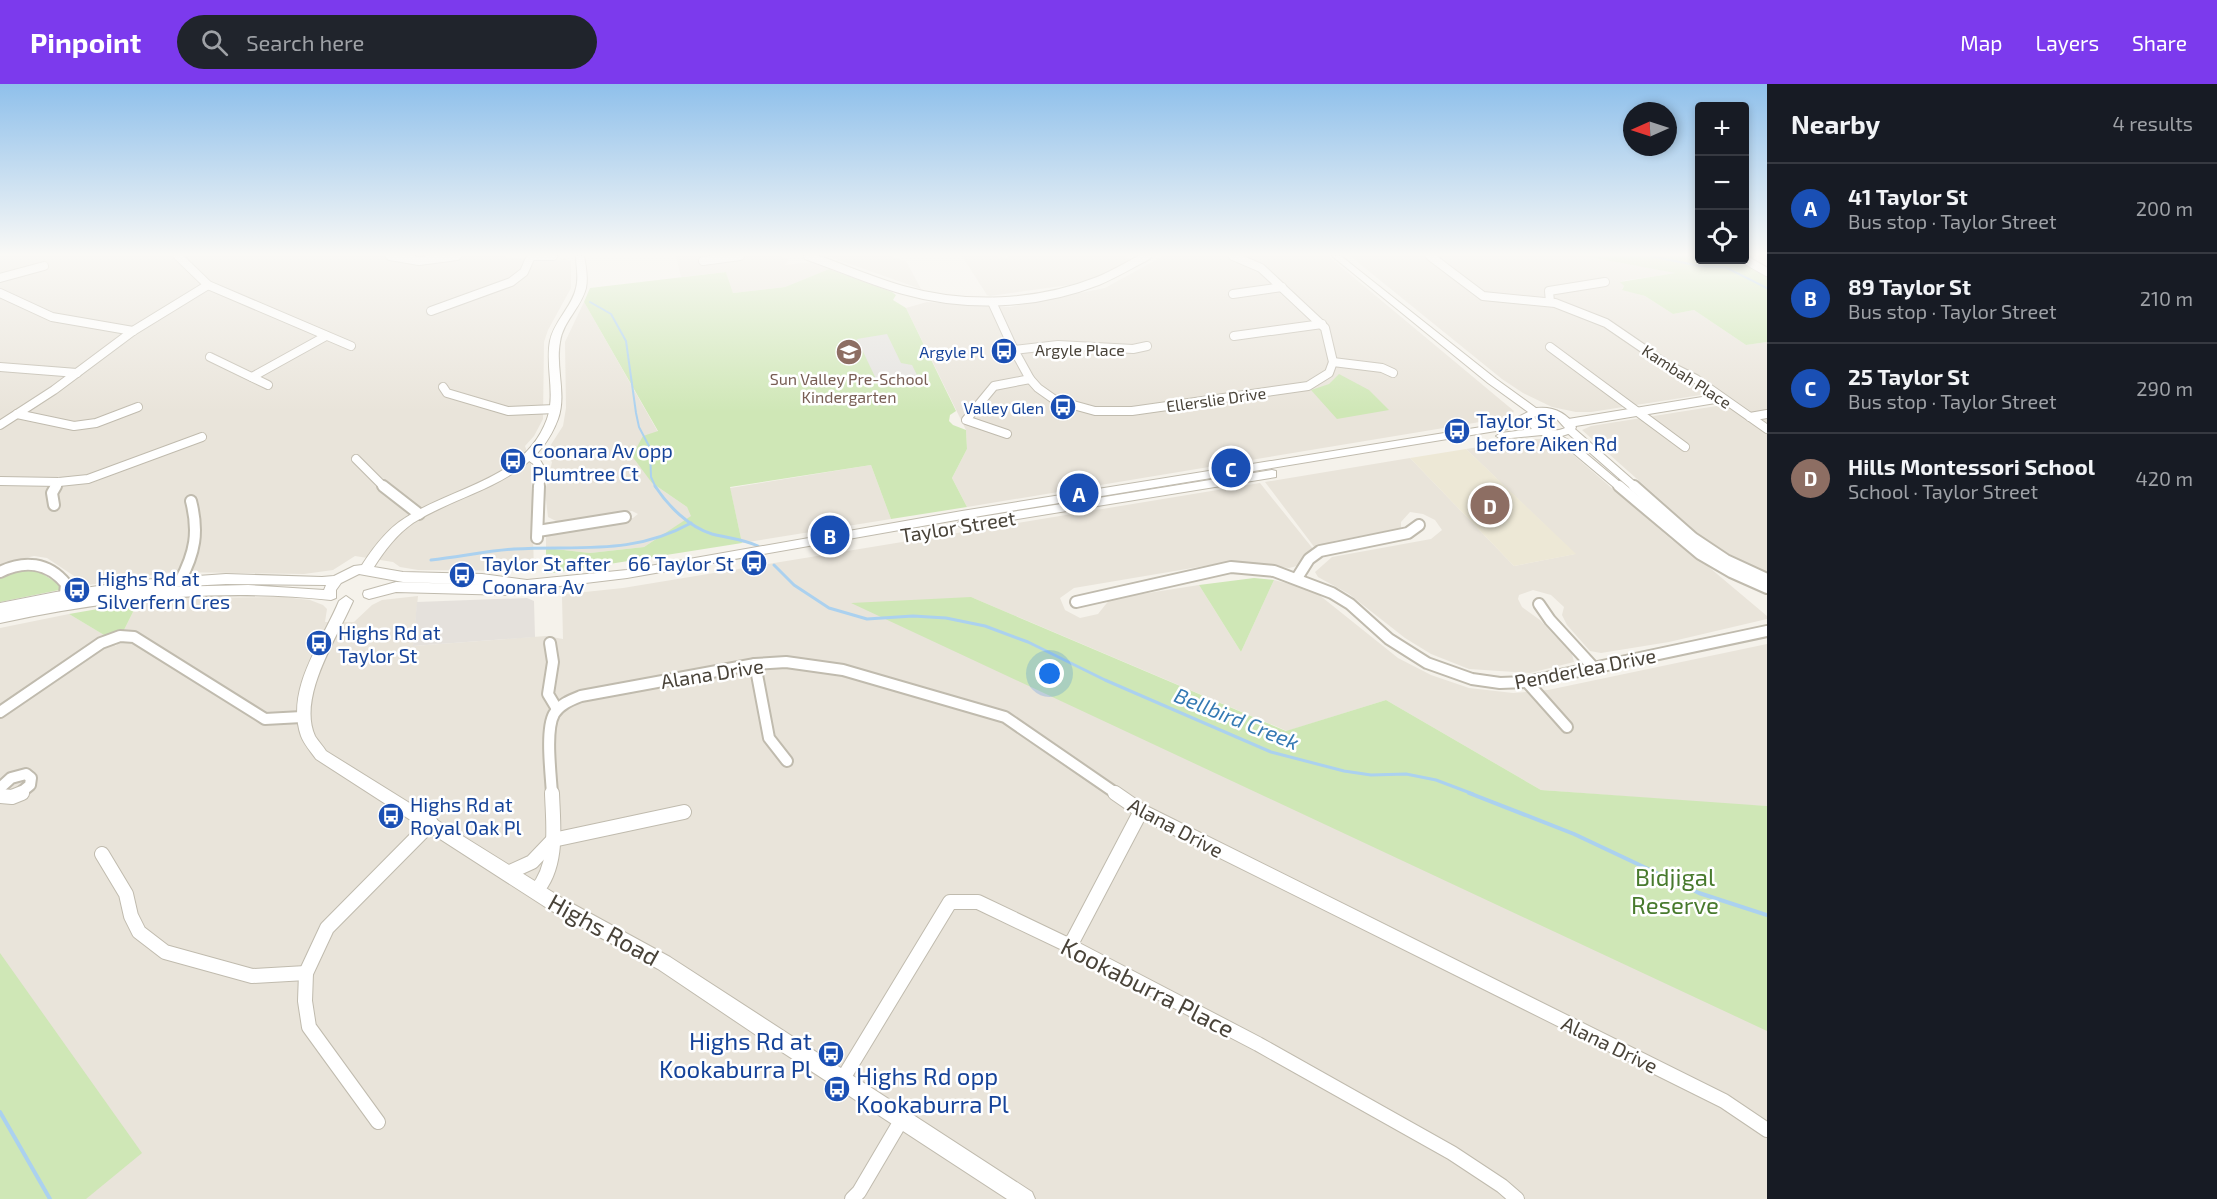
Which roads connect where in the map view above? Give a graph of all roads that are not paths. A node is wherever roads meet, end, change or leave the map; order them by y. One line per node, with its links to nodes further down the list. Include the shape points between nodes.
1 (33, 308): 12 (street, via 52,317)
2 (170, 308): 12 (street)
3 (261, 308): 13 (street)
4 (439, 308): 10 (street)
5 (571, 308): 30 (street, via 555,340)
6 (995, 308): 18 (street, Ellerslie Drive)
7 (1305, 308): 11 (street)
8 (1401, 308): 34 (street)
9 (1570, 308): 28 (street, Kambah Place, via 1606,323)
10 (431, 311)
11 (1322, 324): 14 (street); 20 (street)
12 (133, 331): 22 (street)
13 (326, 336): 15 (street); 24 (street)
14 (1234, 336)
15 (351, 346)
16 (1147, 346): 18 (street, Argyle Place, via 1133,349 1058,345)
17 (1551, 347): 31 (street, via 1583,375)
18 (1014, 350): 25 (street, Ellerslie Drive)
19 (210, 357): 24 (street)
20 (1333, 362): 23 (street); 25 (street, Ellerslie Drive, via 1329,373 1308,386 1132,411 1095,411 1055,400)
21 (0, 367): 22 (street)
22 (77, 373): 32 (street)
23 (1393, 373)
24 (252, 377): 26 (street)
25 (1030, 379): 40 (street, via 994,386 966,420)
26 (268, 385)
27 (443, 387): 30 (street, via 447,393 499,409)
28 (1721, 398): 31 (street); 35 (street, Kambah Place)
29 (138, 407): 32 (street, via 96,423 74,426)
30 (555, 409): 43 (street, via 547,435)
31 (1638, 410): 37 (street); 42 (street)
32 (17, 414): 36 (street)
33 (1767, 414): 35 (street)
34 (1532, 415): 37 (street, via 1554,413); 39 (street, via 1534,425); 55 (street, Taylor Street, via 1497,428 627,573 528,585 482,579 404,577)
35 (1750, 417): 38 (street, Kambah Place)
36 (0, 425)
37 (1570, 426): 39 (street, Taylor Street, via 1562,434); 49 (street)
38 (1767, 429)
39 (1546, 432): 50 (street, via 1571,446); 62 (street, Taylor Street, via 1526,432 621,581 517,590 396,587)
40 (1007, 434)
41 (202, 437): 46 (street, via 102,475)
42 (1685, 447)
43 (529, 456): 51 (street, via 493,482); 52 (street, via 537,460 543,472 537,492 538,534)
44 (356, 459): 51 (street)
45 (0, 481): 46 (street)
46 (59, 482): 48 (street, via 52,493)
47 (191, 501): 60 (street, via 198,538 193,558)
48 (54, 505)
49 (1656, 506): 50 (street); 54 (street)
50 (1643, 508): 54 (street)
51 (419, 514): 55 (street, via 389,537)
52 (625, 517)
53 (1419, 525): 57 (street, via 1408,533 1320,551 1309,559)
54 (1704, 552): 58 (street); 61 (street, via 1731,572)
55 (370, 570): 59 (street, via 350,571); 62 (street, via 379,579)
56 (0, 572): 64 (street, via 16,564 38,563 64,581)
57 (1297, 578): 65 (street, Penderlea Drive, via 1274,571 1231,567); 73 (street, Penderlea Drive, via 1350,604 1389,639 1427,663 1472,679)
58 (1767, 579)
59 (336, 580): 60 (street); 63 (street, via 330,590)
60 (180, 581): 64 (street, via 120,586)
61 (1767, 588)
62 (369, 594): 63 (street, Taylor Street)
63 (339, 598): 64 (street, via 277,590); 76 (street, via 307,688)
64 (64, 600): 67 (street); 68 (street)
65 (1076, 602)
66 (1539, 603): 72 (street)
67 (0, 608)
68 (0, 618)
69 (1767, 631): 72 (street, Penderlea Drive)
70 (550, 643): 74 (street, via 553,665 546,691)
71 (754, 664): 74 (street, Alana Drive, via 572,698); 78 (street, via 769,738); 79 (street, Alana Drive, via 786,662 843,670 1005,717)
72 (1594, 668): 73 (street, Penderlea Drive)
73 (1527, 682): 77 (street)
74 (557, 709): 82 (street, via 550,726)
75 (0, 712): 76 (street, via 101,643 120,636 134,637 265,719)
76 (302, 717): 81 (street, Highs Road, via 309,740 321,755)
77 (1567, 727)
78 (787, 761)
79 (1141, 811): 86 (street); 91 (street, Alana Drive, via 1724,1101)
80 (684, 812): 82 (street)
81 (431, 824): 84 (street, Highs Road); 87 (street, via 327,928)
82 (553, 840): 84 (street, via 532,862); 85 (street, via 548,872)
83 (102, 854): 87 (street, via 126,894 139,932 165,952 252,976)
84 (507, 873): 85 (street, Highs Road)
85 (536, 891): 88 (street, Highs Road, via 644,950)
86 (1070, 946): 88 (street, Kookaburra Place, via 978,902 950,902); 94 (street, Kookaburra Place, via 1258,1044 1452,1153)
87 (306, 973): 90 (street, via 304,1000 309,1027)
88 (842, 1080): 89 (street, Highs Road)
89 (902, 1119): 92 (street); 93 (street, Highs Road)
90 (378, 1122)
91 (1767, 1130)
92 (852, 1199)
93 (1025, 1199)
94 (1517, 1199)

